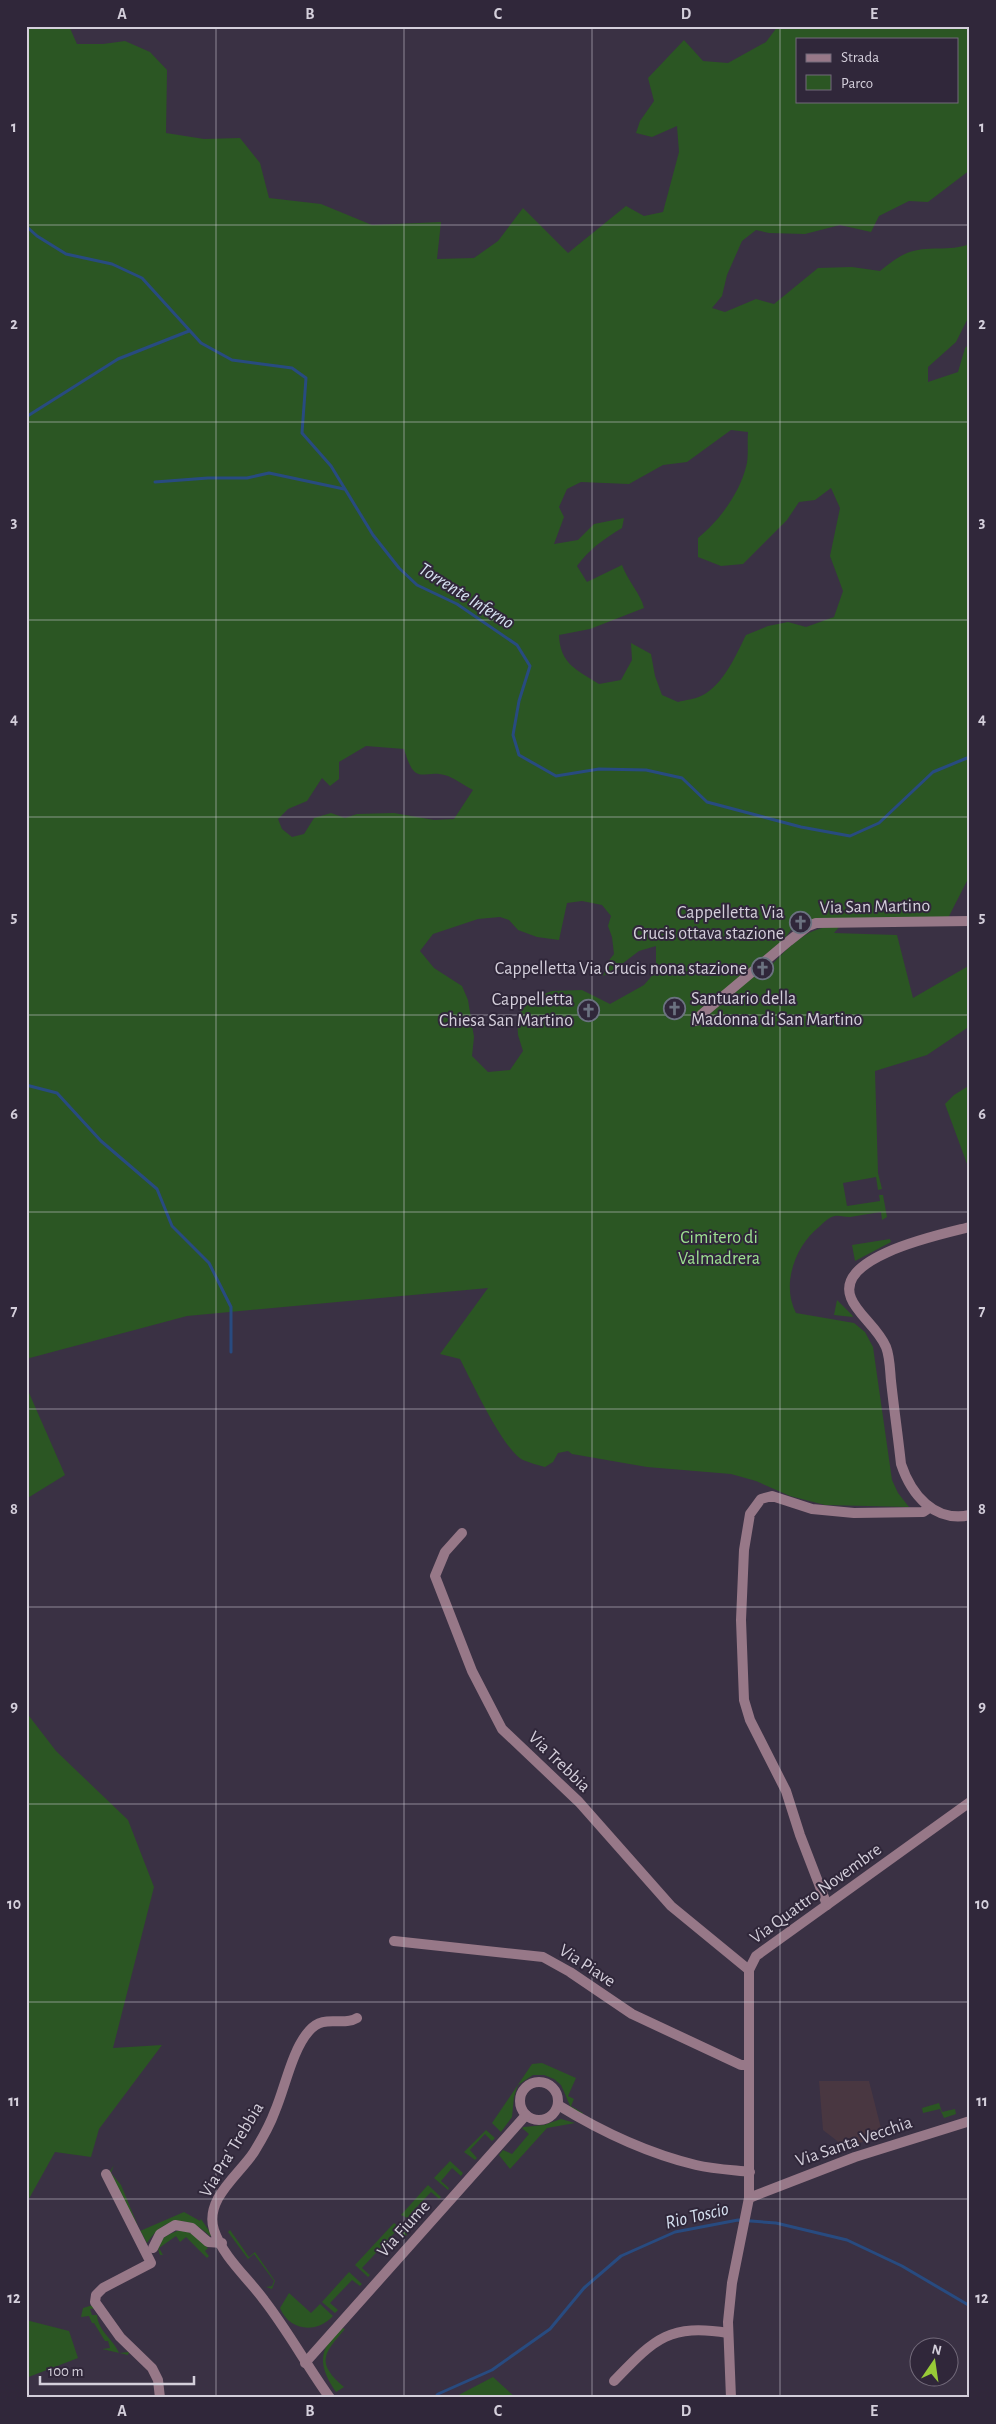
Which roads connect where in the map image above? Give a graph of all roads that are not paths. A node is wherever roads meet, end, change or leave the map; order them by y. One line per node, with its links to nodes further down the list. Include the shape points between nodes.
1 (970, 921): 2 (street, Via San Martino, via 816,923 789,941)
2 (696, 1021)
3 (970, 1227): 4 (street, via 900,1246 857,1272 849,1286 852,1300 887,1349 901,1464 907,1480)
4 (930, 1508): 5 (street, via 951,1516); 8 (street, via 923,1512 854,1513 812,1509 772,1496 761,1499 750,1514 744,1550 741,1620 744,1700 750,1720 786,1790)
5 (970, 1515)
6 (462, 1533): 10 (street, Via Trebbia, via 445,1552 435,1576 472,1671 502,1729 579,1802 671,1906)
7 (970, 1802): 8 (street, Via Quattro Novembre)
8 (827, 1905): 10 (street, Via Quattro Novembre, via 756,1956)
9 (394, 1941): 12 (street, Via Piave, via 543,1957 632,2014 741,2065)
10 (749, 1970): 12 (street, Via Quattro Novembre)
11 (358, 2018): 19 (street, Via Pra' Trebbia, via 351,2022 322,2021 309,2031 253,2153 217,2200 213,2229)
12 (750, 2065): 16 (street, Via Quattro Novembre)
13 (558, 2105): 14 (street, via 549,2117 541,2120); 14 (street, via 558,2097 550,2086 535,2082 520,2097); 16 (street, via 597,2129 647,2152 698,2166)
14 (526, 2115): 22 (street, Via Fiume)
15 (970, 2121): 18 (street, Via Santa Vecchia, via 855,2157)
16 (750, 2172): 18 (street, Via Quattro Novembre)
17 (106, 2174): 24 (street, via 151,2263 103,2288 96,2295 95,2302 120,2337 152,2368 158,2380)
18 (749, 2198): 21 (street, Via Quattro Novembre, via 732,2283)
19 (222, 2243): 20 (street, via 208,2242 192,2228 175,2225 160,2234); 22 (street, Via Pra' Trebbia, via 232,2262 265,2301)
20 (153, 2248)
21 (728, 2332): 23 (street, via 702,2328 679,2331 658,2339); 26 (street, Via Quattro Novembre)
22 (305, 2363): 25 (street, Via Pra' Trebbia)
23 (614, 2381)
24 (160, 2398)
25 (330, 2398)
26 (731, 2398)

